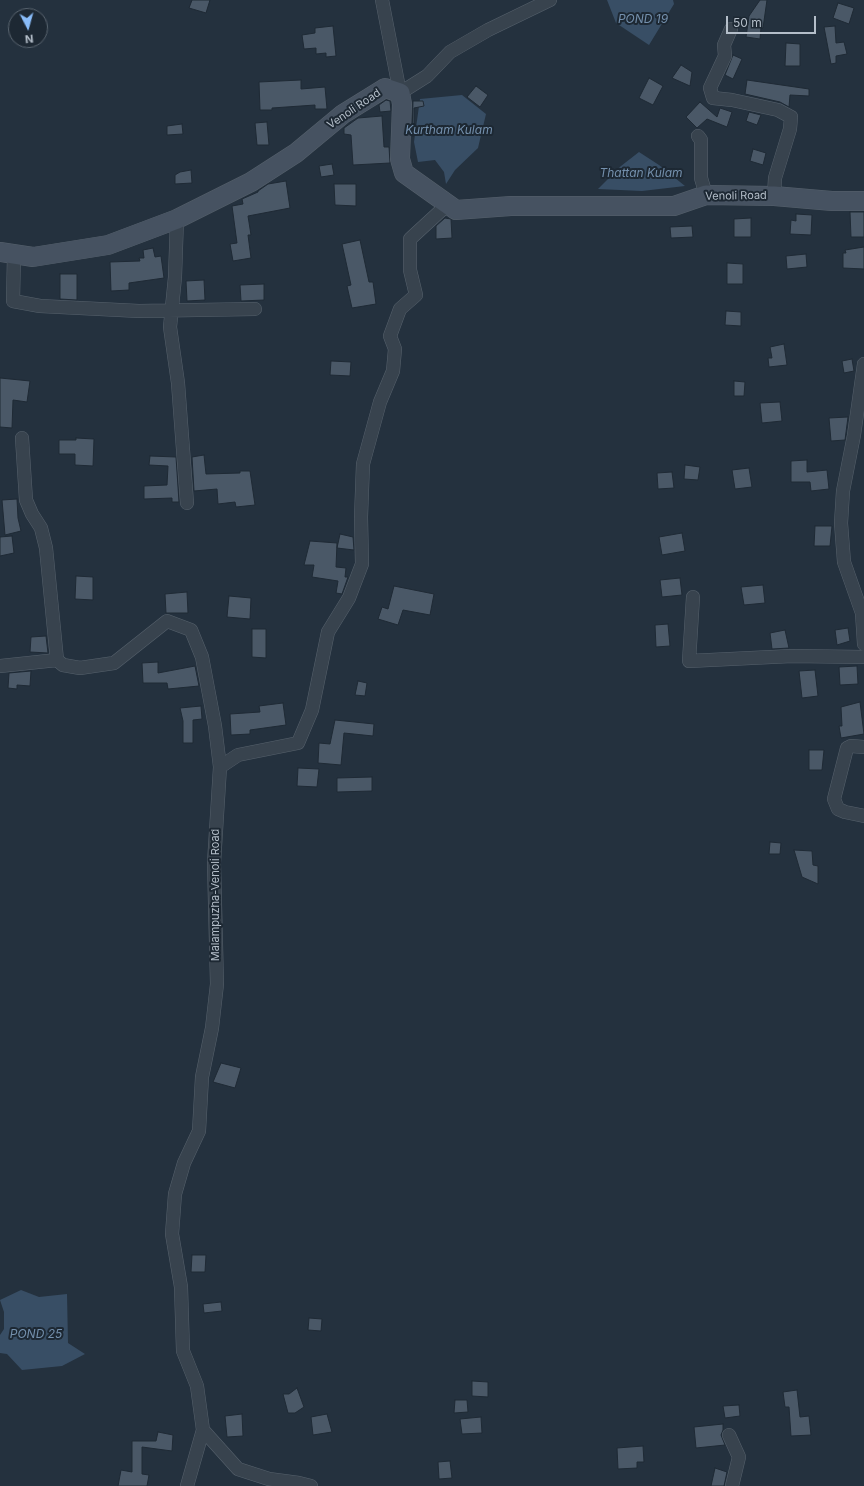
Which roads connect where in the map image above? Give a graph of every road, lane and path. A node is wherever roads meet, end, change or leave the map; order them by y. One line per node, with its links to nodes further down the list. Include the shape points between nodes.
1 (382, 0): 4 (street)
2 (550, 0): 4 (street, via 450,52 427,76)
3 (731, 29): 7 (street, via 724,45 725,56 710,88 713,98 778,110 791,117 790,129 775,178)
4 (400, 93): 9 (street, Venoli Road, via 400,159 404,173); 10 (street, Venoli Road, via 385,88 343,114 296,153 251,182)
5 (698, 136): 6 (street, via 701,140 701,178)
6 (706, 195): 7 (street, Venoli Road); 9 (street, Venoli Road, via 674,206 512,206 456,210)
7 (774, 196): 8 (street, Venoli Road)
8 (864, 201)
9 (448, 204): 23 (street, via 410,239 410,270 416,295 400,309 390,336 395,349 393,371 380,402 364,464 360,517 362,564 349,598 328,632 312,710 298,743 238,755)
10 (177, 220): 11 (street, Venoli Road, via 108,246 33,257); 13 (street)
11 (7, 253): 13 (street, via 13,301 40,306)
12 (255, 309): 13 (street)
13 (172, 310): 16 (street, via 170,327 178,383)
14 (864, 364): 18 (street, via 843,491 841,523 844,562 862,613)
15 (22, 438): 20 (street, via 26,500 41,528 46,548)
16 (187, 503)
17 (693, 597): 19 (street, via 689,660 792,656)
18 (864, 644)
19 (864, 657)
20 (57, 660): 21 (street); 23 (street, Malampuzha-Venoli Road, via 63,665 80,668 114,663 167,621 191,630 202,657)
21 (0, 666)
22 (864, 747): 24 (street, via 847,748 834,799 838,809)
23 (220, 767): 25 (street, Malampuzha-Venoli Road, via 214,863 217,984 212,1028 202,1077 199,1131 184,1163 175,1194 172,1234 180,1287 183,1351 197,1386)
24 (864, 816)
25 (203, 1430): 27 (street, Malampuzha-Venoli Road); 28 (street, via 238,1469 269,1479)
26 (730, 1435): 29 (street, via 739,1457)
27 (187, 1486)
28 (311, 1486)
29 (732, 1486)

